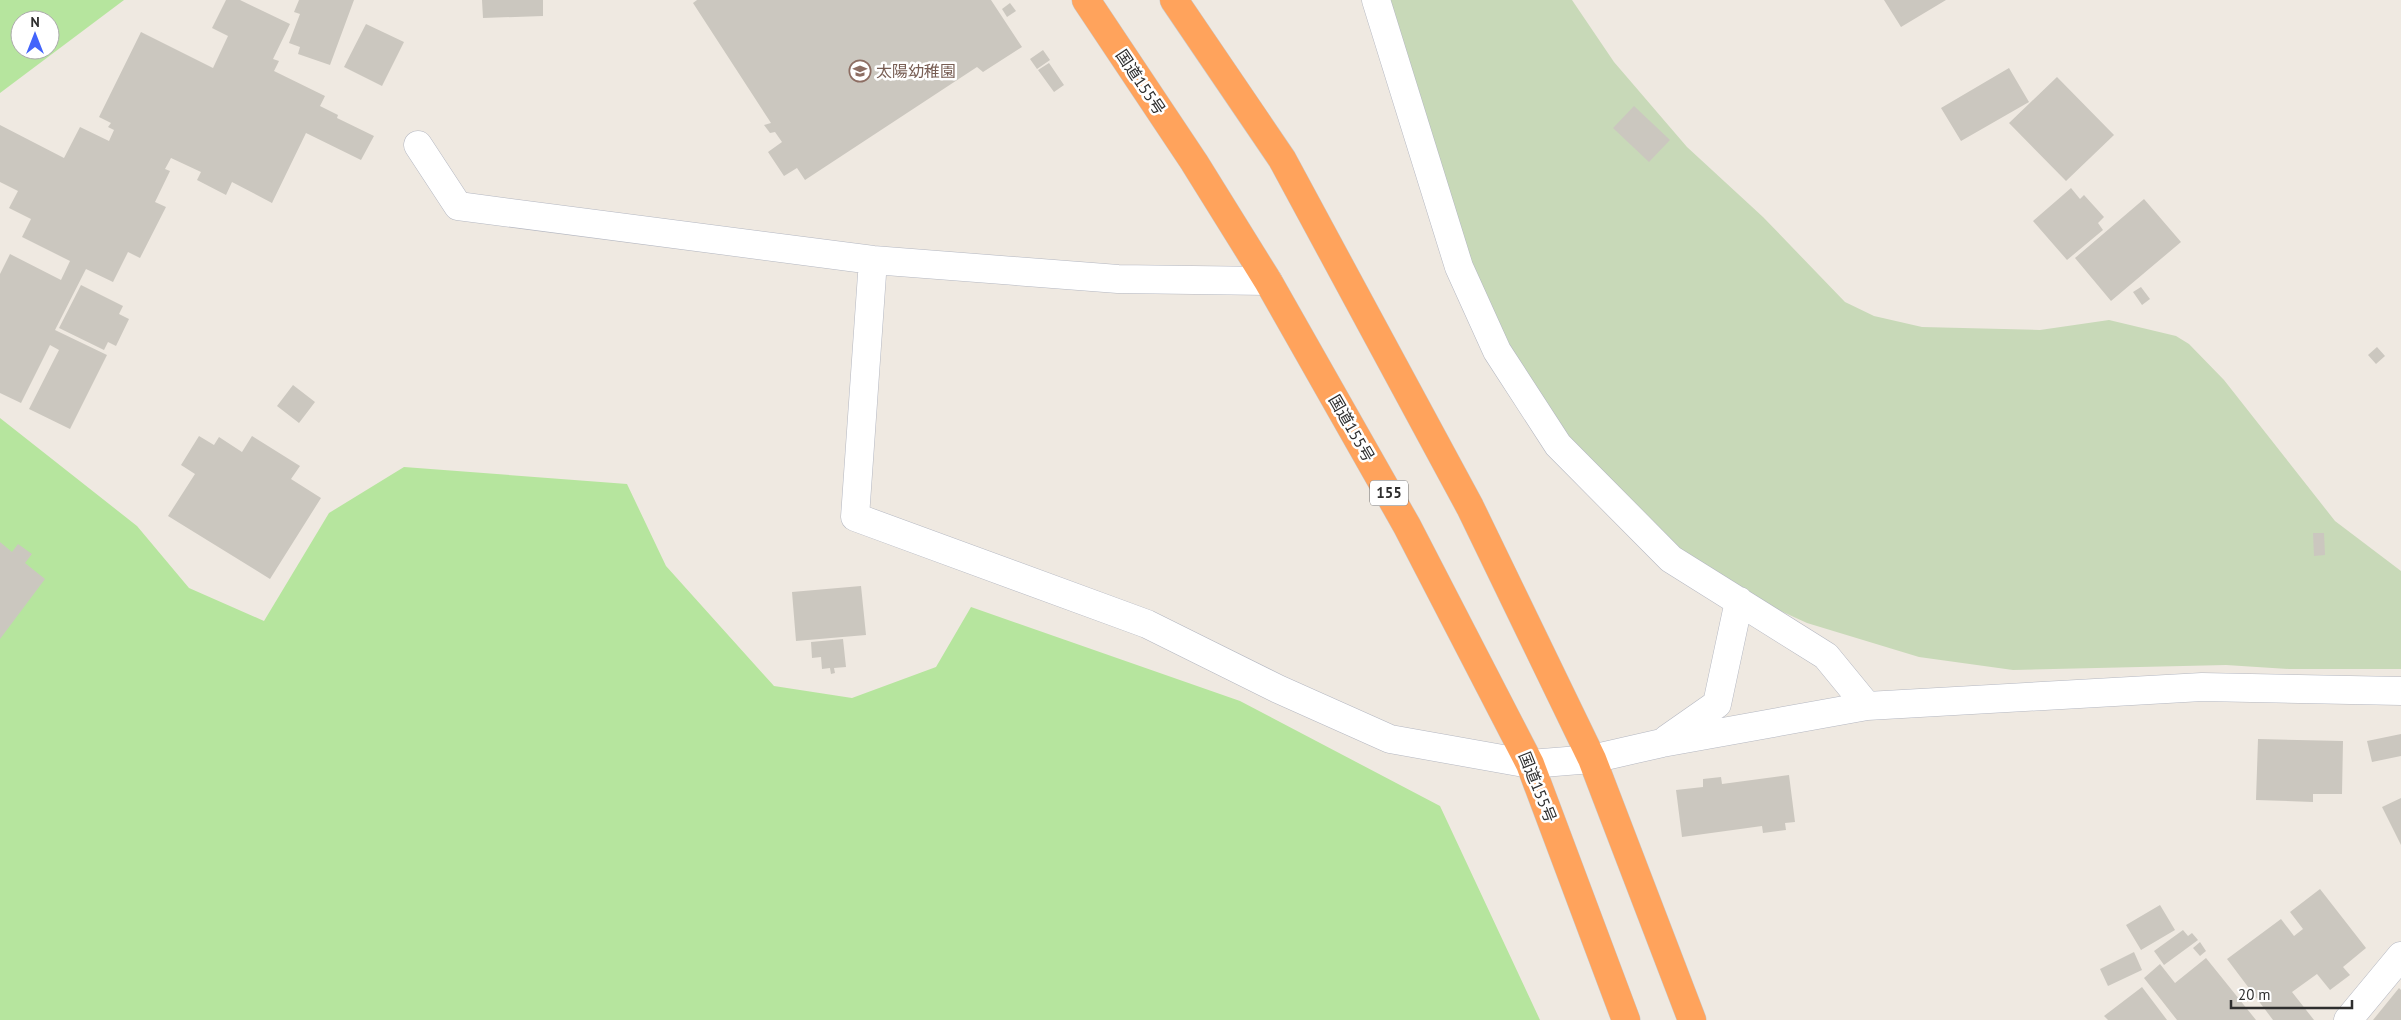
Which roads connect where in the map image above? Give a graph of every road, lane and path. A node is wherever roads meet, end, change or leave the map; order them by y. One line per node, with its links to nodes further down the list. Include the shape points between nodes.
1 (1086, 0): 6 (highway, 国道155号 / 155, via 1194,162)
2 (1174, 0): 11 (highway, via 1282,159 1470,507)
3 (1376, 0): 7 (street, via 1459,267 1497,350 1558,445 1671,559)
4 (418, 146): 5 (street, via 458,206)
5 (873, 260): 6 (street, via 1118,279); 12 (street, via 855,517 1146,624 1278,689 1390,738)
6 (1268, 281): 12 (highway, 国道155号 / 155, via 1407,526)
7 (1739, 601): 9 (street, via 1826,656); 10 (street, via 1717,704)
8 (2401, 691): 9 (street, via 2202,687)
9 (1867, 706): 10 (street)
10 (1662, 743): 11 (street)
11 (1592, 759): 12 (street); 15 (highway)
12 (1530, 764): 14 (highway, 国道155号 / 155)
13 (2401, 956): 16 (street)
14 (1626, 1020)
15 (1692, 1020)
16 (2348, 1020)

